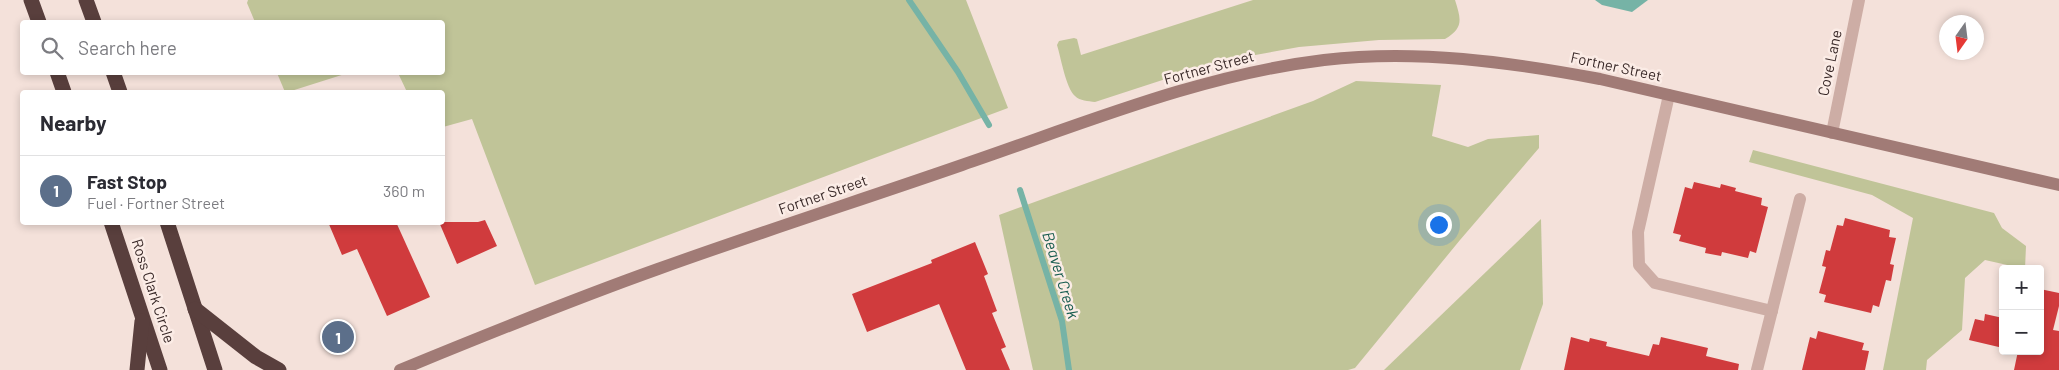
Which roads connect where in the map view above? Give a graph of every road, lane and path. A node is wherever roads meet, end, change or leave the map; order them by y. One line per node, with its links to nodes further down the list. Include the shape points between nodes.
1 (31, 0): 4 (highway)
2 (86, 0): 5 (highway)
3 (1859, 0): 11 (street, Cove Lane)
4 (38, 20)
5 (93, 20)
6 (58, 75): 8 (highway)
7 (113, 75): 9 (highway)
8 (63, 90)
9 (119, 90)
10 (1669, 95): 11 (street, Fortner Street); 17 (street, via 1638,232 1639,265 1655,283); 23 (street, Fortner Street, via 1527,65 1458,58 1401,56 1327,60 1243,75 1156,99 667,266)
11 (1832, 133): 12 (street, Fortner Street)
12 (2059, 185)
13 (1800, 199): 17 (street)
14 (112, 225): 18 (highway, Ross Clark Circle)
15 (167, 225): 16 (highway)
16 (196, 309): 21 (highway); 22 (highway, via 256,357)
17 (1772, 311): 24 (street)
18 (143, 314): 19 (highway); 20 (highway, Ross Clark Circle)
19 (137, 370)
20 (160, 370)
21 (215, 370)
22 (279, 370)
23 (400, 370)
24 (1757, 370)

